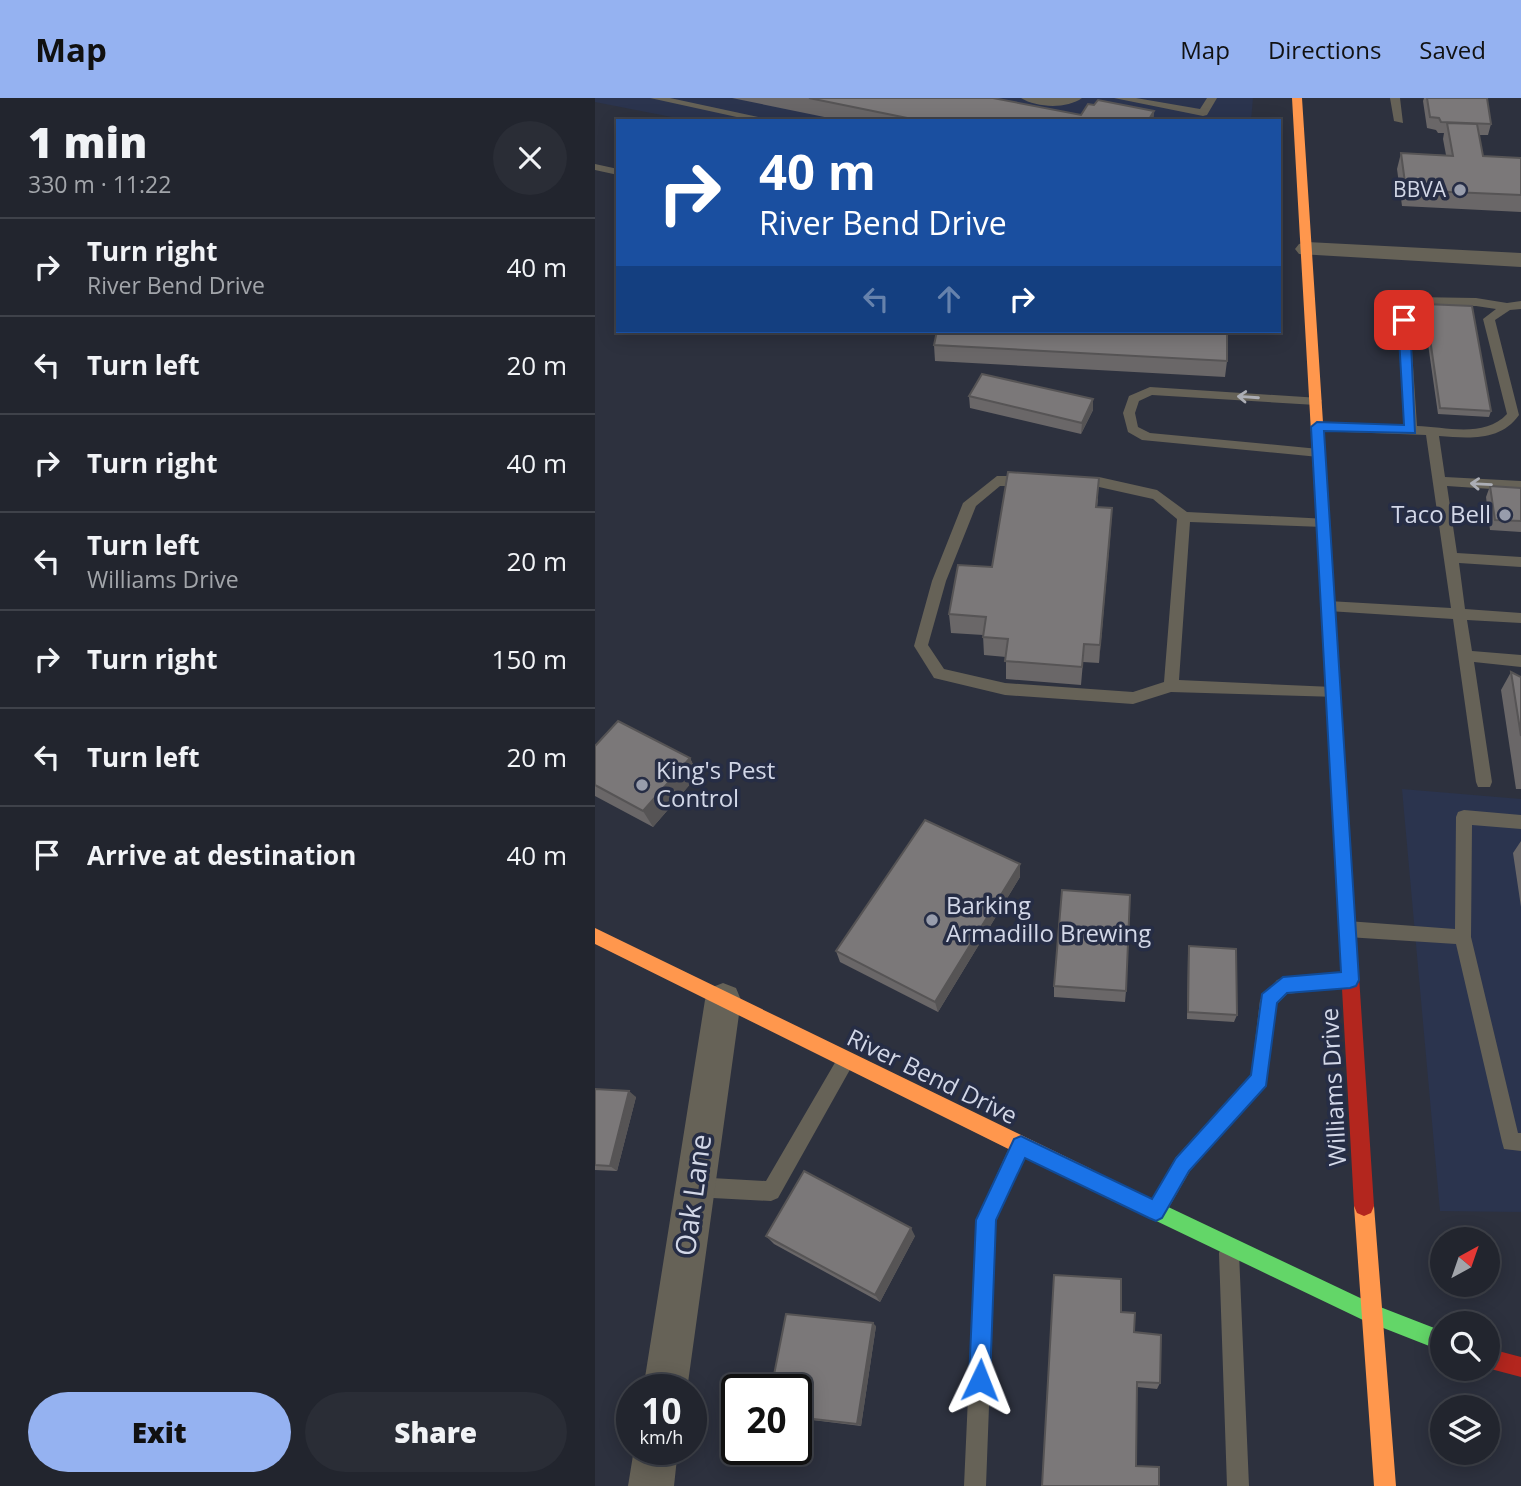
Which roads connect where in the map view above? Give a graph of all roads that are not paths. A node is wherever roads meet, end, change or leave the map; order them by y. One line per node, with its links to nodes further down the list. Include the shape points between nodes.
1 (655, 98): 9 (lane)
2 (1026, 98): 3 (lane, via 1054,103)
3 (1077, 98)
4 (1119, 98): 8 (lane)
5 (1212, 98): 8 (lane)
6 (1297, 98): 13 (main road, Williams Drive)
7 (1395, 98): 10 (lane)
8 (1200, 117)
9 (762, 119)
10 (1399, 121)
11 (595, 167): 12 (lane)
12 (616, 172)
13 (1307, 249): 14 (street); 17 (main road, Williams Drive)
14 (1521, 260)
15 (1521, 305): 16 (lane)
16 (1507, 307): 19 (lane, via 1413,301 1404,320); 20 (lane, via 1489,319 1513,415 1493,431)
17 (1316, 401): 18 (main road, Williams Drive); 21 (lane, one-way to 21, via 1150,391 1133,399 1129,413 1132,429 1147,438)
18 (1317, 427): 19 (lane); 21 (main road, Williams Drive)
19 (1411, 430): 20 (lane)
20 (1432, 431): 22 (lane)
21 (1319, 453): 25 (main road, Williams Drive)
22 (1440, 481): 23 (lane, one-way to 22); 26 (lane)
23 (1521, 486)
24 (1184, 517): 25 (lane); 33 (lane); 33 (lane, via 1157,495 1099,482 997,481 970,503 939,581 921,646 939,674 1005,689 1133,698)
25 (1323, 522): 28 (main road, Williams Drive)
26 (1452, 558): 27 (lane); 29 (lane)
27 (1521, 562)
28 (1328, 606): 29 (lane); 34 (main road, Williams Drive)
29 (1461, 614): 30 (lane); 31 (lane)
30 (1521, 618)
31 (1467, 656): 32 (lane); 35 (lane)
32 (1521, 661)
33 (1171, 686): 34 (lane)
34 (1333, 693): 37 (main road, Williams Drive)
35 (1484, 782)
36 (1521, 822): 39 (lane, via 1464,817)
37 (1347, 929): 39 (lane); 40 (main road, Williams Drive)
38 (595, 936): 41 (main road, River Bend Drive)
39 (1463, 937): 43 (lane, via 1511,1142)
40 (1350, 980): 46 (lane, via 1283,986 1269,1000 1260,1079 1182,1164); 48 (main road, Williams Drive)
41 (723, 1000): 42 (main road, River Bend Drive); 45 (street, Oak Lane)
42 (846, 1060): 44 (main road, River Bend Drive); 45 (lane, via 771,1191)
43 (1521, 1142)
44 (1021, 1146): 46 (main road, River Bend Drive); 55 (lane, via 986,1220)
45 (694, 1187): 52 (street, Oak Lane)
46 (1156, 1211): 47 (main road, River Bend Drive)
47 (1229, 1247): 48 (main road, River Bend Drive); 56 (lane)
48 (1370, 1313): 49 (main road, River Bend Drive); 57 (main road, Williams Drive)
49 (1430, 1336)
50 (1500, 1361): 51 (main road)
51 (1521, 1367)
52 (667, 1374)
53 (654, 1465): 54 (street)
54 (651, 1486)
55 (975, 1486)
56 (1238, 1486)
57 (1385, 1486)

